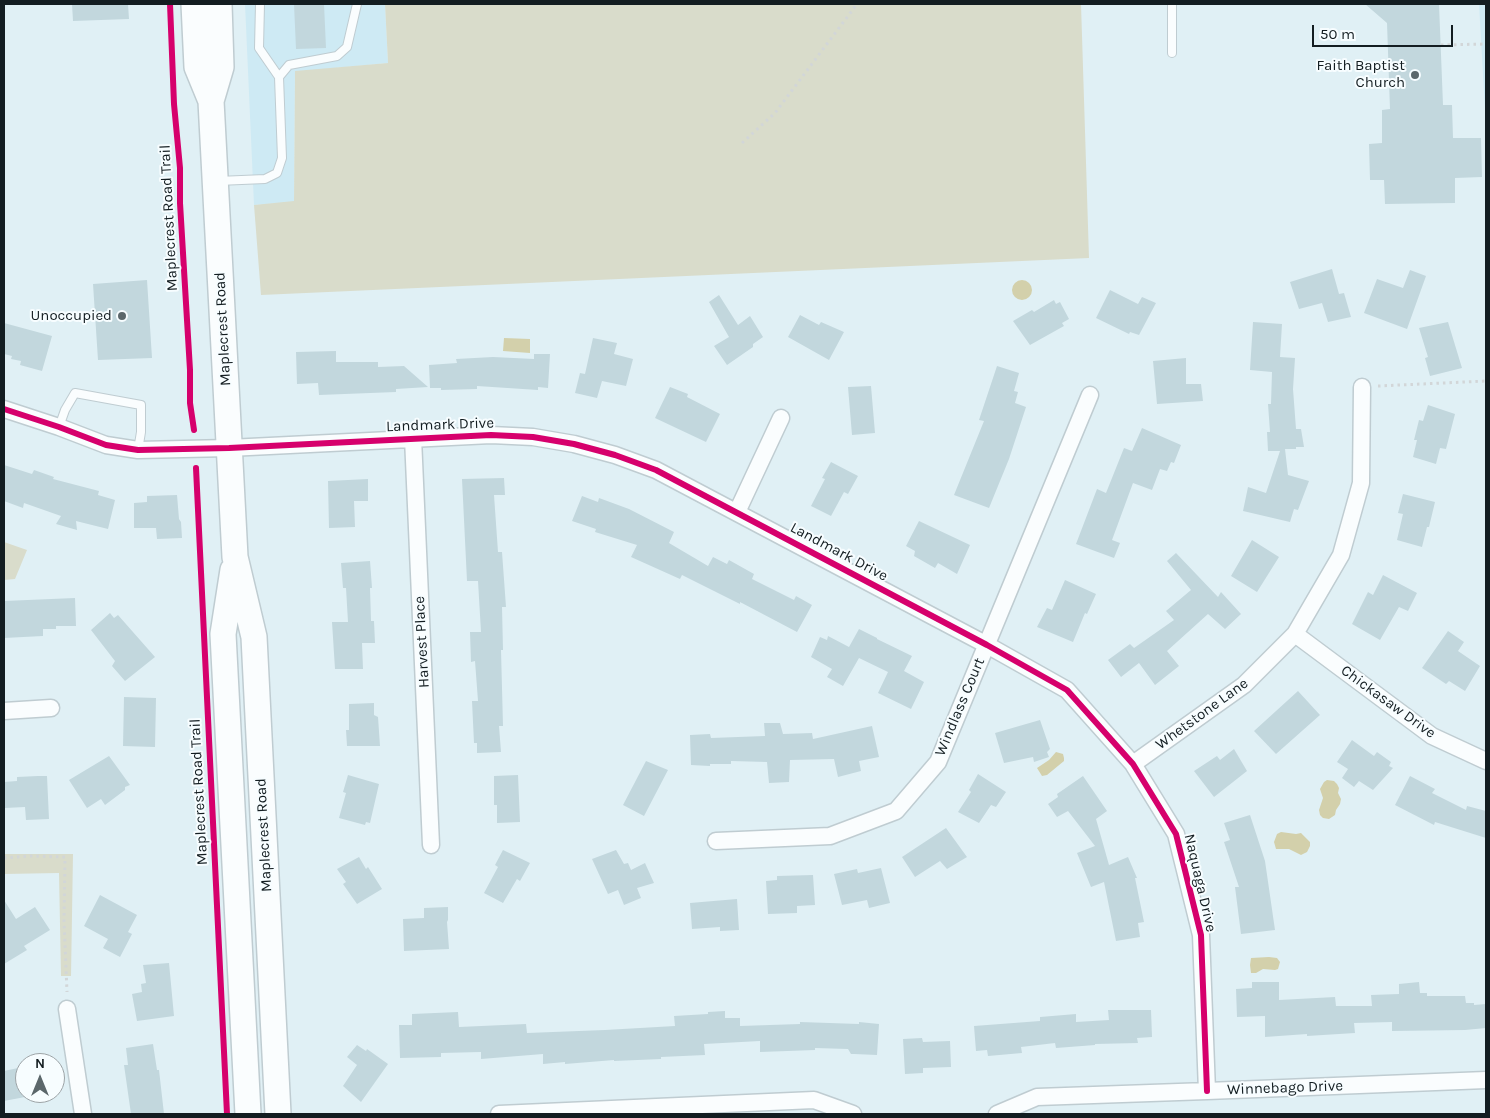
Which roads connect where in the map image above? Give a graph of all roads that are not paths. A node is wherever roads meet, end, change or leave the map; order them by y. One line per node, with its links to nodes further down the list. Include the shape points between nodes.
1 (194, 4): 8 (main road, Maplecrest Road, via 197,67)
2 (219, 4): 8 (main road, Maplecrest Road, via 221,67)
3 (260, 4): 7 (lane, via 259,48)
4 (357, 4): 7 (lane, via 347,47 337,56 289,65)
5 (1172, 4): 6 (lane)
6 (1172, 53)
7 (279, 77): 9 (lane, via 282,158 277,173 265,179)
8 (211, 102): 9 (main road, Maplecrest Road)
9 (216, 181): 16 (main road, Maplecrest Road)
10 (1362, 387): 20 (street, Whetstone Lane, via 1361,482 1341,555)
11 (1090, 395): 21 (street, Windlass Court)
12 (4, 408): 14 (street, Landmark Drive)
13 (782, 418): 18 (street)
14 (59, 427): 17 (street, Landmark Drive, via 106,445); 17 (lane, via 74,393 141,405)
15 (413, 438): 16 (street, Landmark Drive); 18 (street, Landmark Drive, via 491,435 533,437 574,444 656,470); 27 (street, Harvest Place)
16 (229, 448): 17 (street, Landmark Drive); 19 (main road, Maplecrest Road)
17 (138, 450)
18 (737, 512): 21 (street, Landmark Drive)
19 (235, 557): 32 (main road, Maplecrest Road, via 223,634); 33 (main road, Maplecrest Road, via 254,637)
20 (1295, 634): 24 (street, Chickasaw Drive, via 1432,736); 25 (street, Whetstone Lane, via 1244,685)
21 (987, 645): 25 (street, Naquaga Drive, via 1067,690); 26 (street, Windlass Court, via 938,762 896,811 830,836)
22 (52, 708): 23 (street)
23 (4, 711)
24 (1486, 761)
25 (1133, 764): 30 (street, Naquaga Drive, via 1176,834 1200,935)
26 (716, 841)
27 (431, 845)
28 (67, 1009): 31 (street)
29 (1486, 1080): 30 (street, Winnebago Drive)
30 (1207, 1092): 36 (street, Winnebago Drive, via 1037,1096)
31 (83, 1114)
32 (248, 1114)
33 (278, 1114)
34 (499, 1114): 35 (street, via 814,1100)
35 (853, 1114)
36 (996, 1114)

